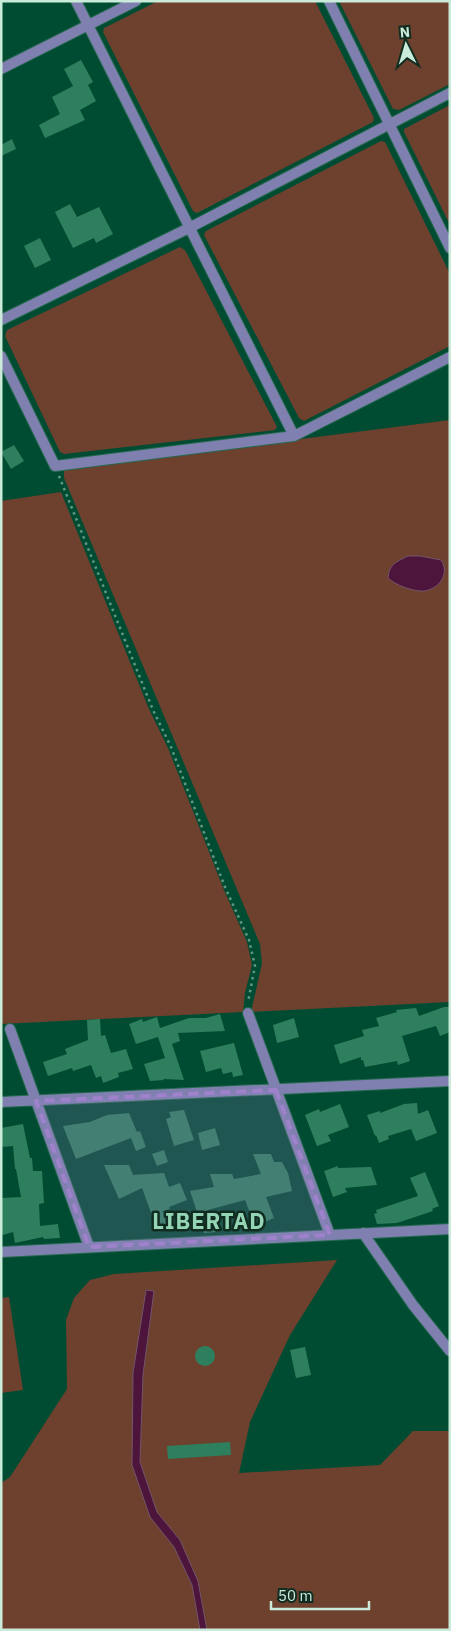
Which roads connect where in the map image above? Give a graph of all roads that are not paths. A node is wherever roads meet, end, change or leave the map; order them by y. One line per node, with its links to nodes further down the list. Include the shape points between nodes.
1 (76, 1): 4 (street)
2 (136, 1): 4 (street)
3 (328, 1): 7 (street)
4 (88, 26): 5 (street); 8 (street)
5 (1, 69)
6 (450, 93): 7 (street)
7 (389, 124): 8 (street); 9 (street)
8 (189, 228): 10 (street); 13 (street)
9 (450, 248)
10 (1, 320)
11 (1, 356): 13 (street, via 55,466)
12 (450, 358): 13 (street)
13 (294, 436)
14 (248, 1013): 17 (street)
15 (10, 1029): 18 (street)
16 (450, 1081): 17 (street)
17 (276, 1090): 18 (street); 22 (street)
18 (36, 1100): 19 (street); 23 (street)
19 (1, 1102)
20 (450, 1229): 21 (street)
21 (363, 1233): 22 (street); 25 (street)
22 (330, 1235): 23 (street)
23 (89, 1247): 24 (street)
24 (1, 1252)
25 (450, 1351)

